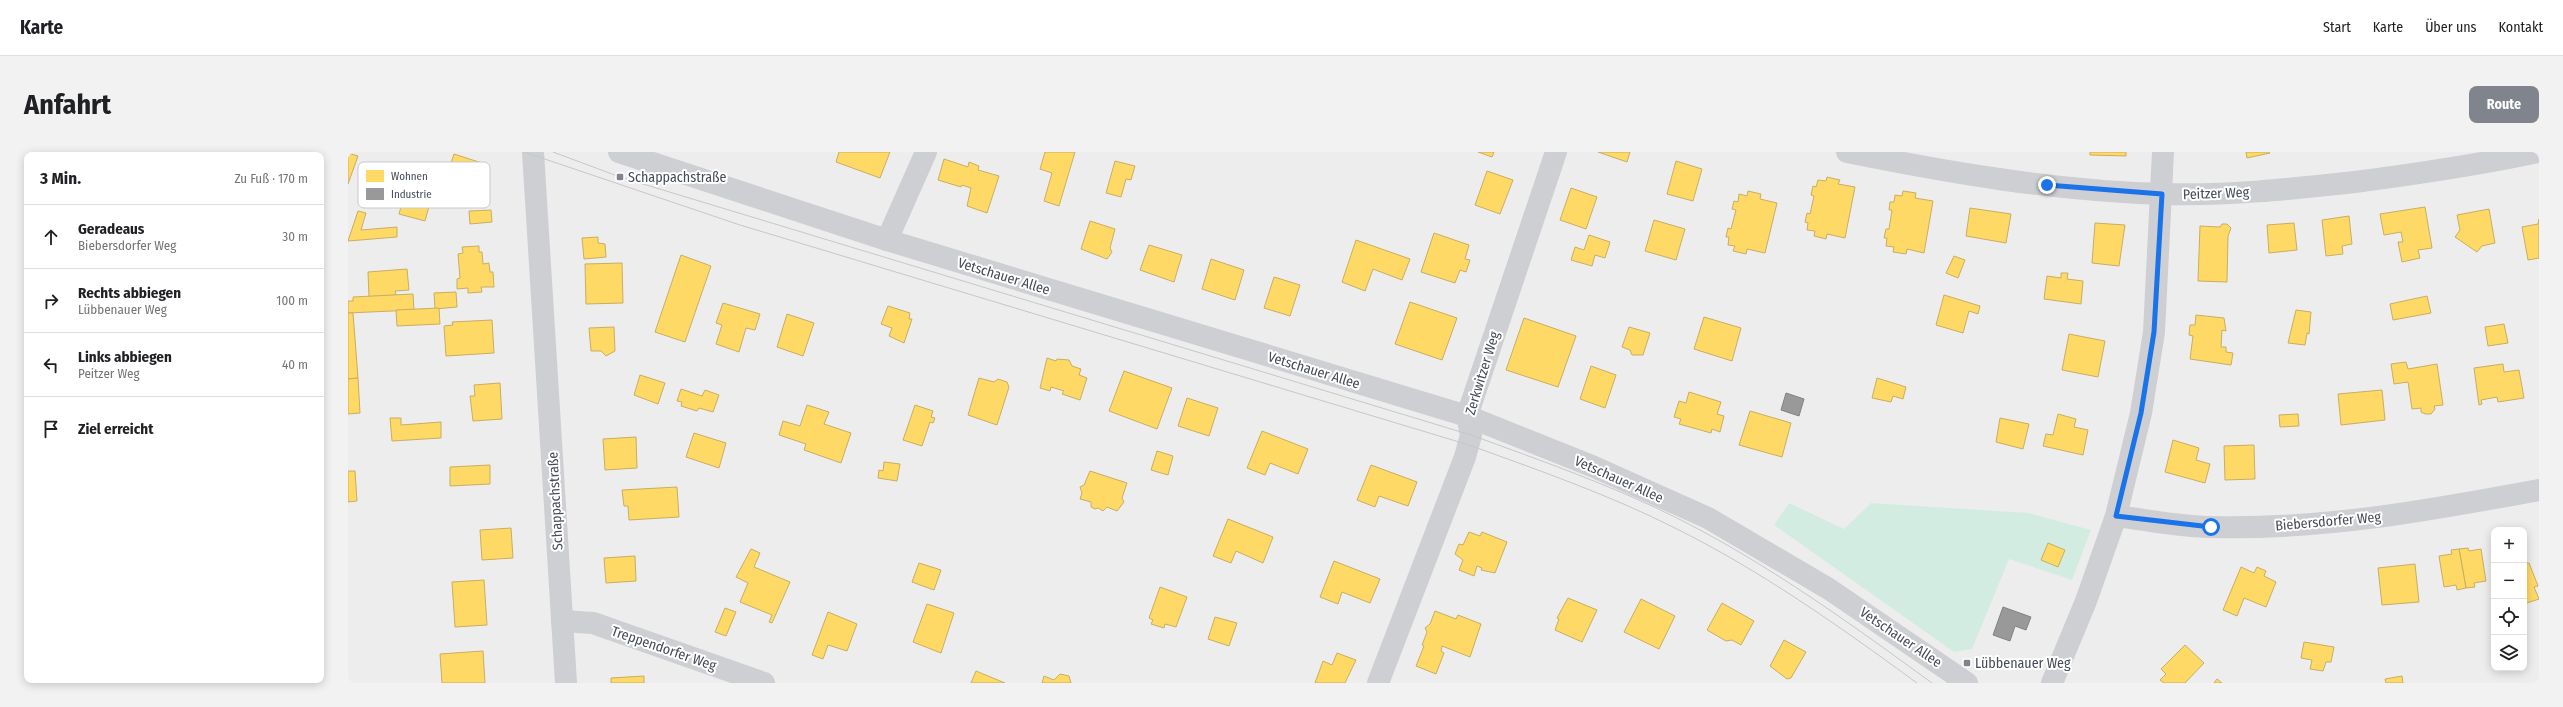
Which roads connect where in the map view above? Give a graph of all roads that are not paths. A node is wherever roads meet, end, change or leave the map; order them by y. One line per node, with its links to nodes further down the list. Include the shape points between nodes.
1 (533, 152): 13 (street, Schappachstraße)
2 (619, 152): 9 (street, Vetschauer Allee)
3 (926, 152): 9 (street)
4 (1556, 152): 10 (street, Zerkwitzer Weg)
5 (1847, 152): 8 (street, Peitzer Weg, via 2005,180)
6 (2163, 152): 8 (street)
7 (2538, 152): 8 (street, Peitzer Weg, via 2434,171 2311,188 2222,194)
8 (2162, 194): 12 (street, via 2154,332 2141,413)
9 (887, 240): 10 (street, Vetschauer Allee)
10 (1467, 416): 16 (street, Zerkwitzer Weg, via 1471,435 1465,457); 17 (street, Vetschauer Allee, via 1592,466 1708,518 1829,589)
11 (2539, 490): 12 (street, Biebersdorfer Weg, via 2346,521 2278,526 2211,527)
12 (2116, 516): 18 (street, via 2086,602)
13 (562, 622): 14 (street, Schappachstraße); 15 (street, Treppendorfer Weg, via 593,623)
14 (566, 683)
15 (764, 683)
16 (1378, 683)
17 (1967, 683)
18 (2052, 683)

